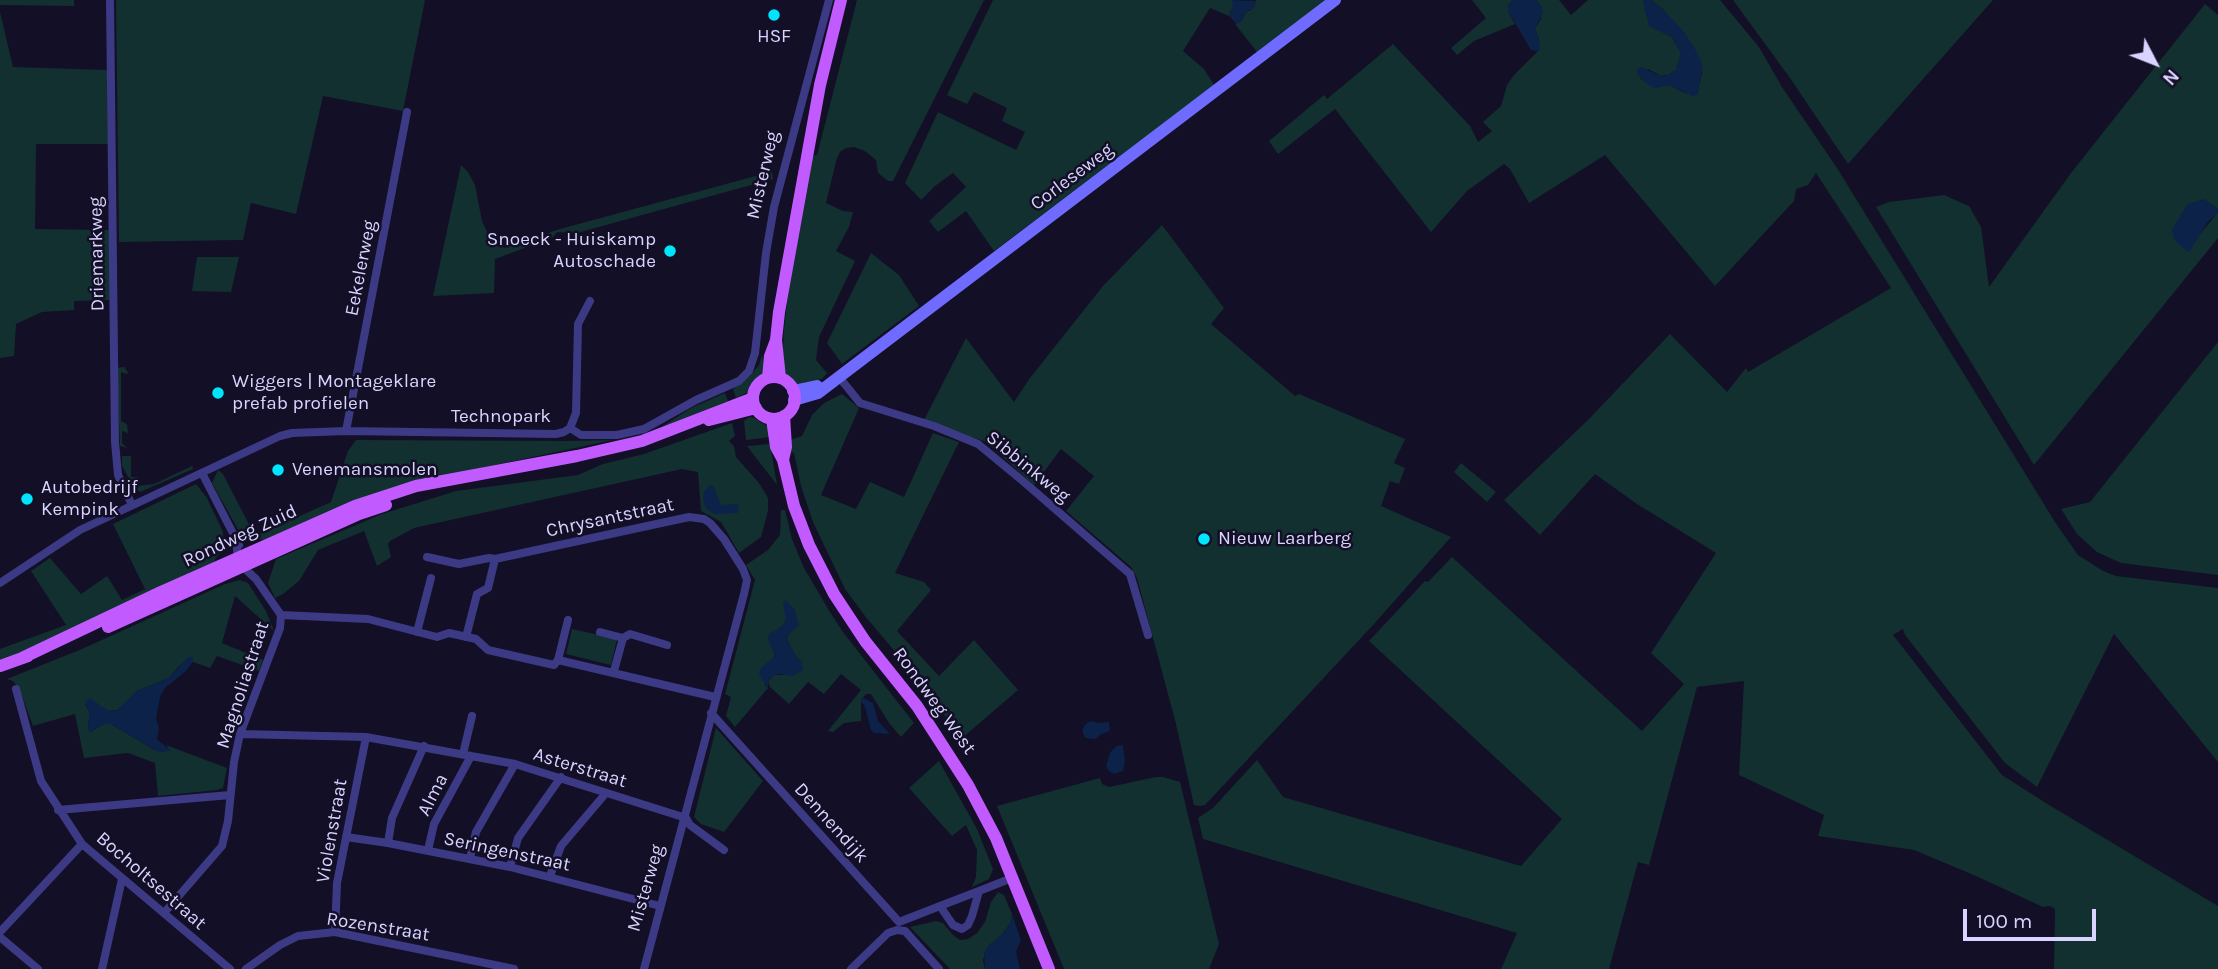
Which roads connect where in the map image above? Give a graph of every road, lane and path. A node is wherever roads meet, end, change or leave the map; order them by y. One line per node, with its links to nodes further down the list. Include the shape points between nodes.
1 (110, 0): 16 (street, Driemarkweg, via 115,442 118,475)
2 (829, 0): 7 (street, Misterweg, via 774,207)
3 (841, 0): 8 (main road, Misterweg, via 820,85 779,312)
4 (1335, 0): 9 (main road, Corleseweg)
5 (407, 112): 14 (street, Eekelerweg)
6 (590, 301): 13 (street, Technopark, via 578,324 576,413)
7 (753, 363): 13 (street, Technopark, via 739,381 644,429 581,435)
8 (774, 378): 10 (main road, via 790,385); 11 (main road, via 757,386)
9 (835, 380): 10 (main road, Corleseweg, via 818,393); 26 (street, Sibbinkweg, via 858,402 978,444 1130,574)
10 (794, 396): 12 (main road, via 793,407)
11 (754, 403): 12 (main road, via 762,415); 19 (main road, Rondweg Zuid, via 642,441 483,474 359,514)
12 (778, 418): 55 (main road, Rondweg West, via 794,506 809,545 865,641 956,763)
13 (570, 428): 14 (street, Technopark, via 556,434)
14 (346, 431): 15 (street, Technopark, via 280,436)
15 (202, 473): 16 (street, Technopark); 19 (street, Magnoliastraat)
16 (131, 505): 21 (street, Technopark, via 80,530)
17 (427, 557): 18 (street, Chrysantstraat, via 459,564)
18 (495, 559): 27 (street, via 488,588 477,594); 34 (street, Chrysantstraat, via 689,517 704,519 747,580)
19 (245, 560): 22 (street, Magnoliastraat); 31 (main road, Rondweg Zuid, via 87,636)
20 (431, 578): 24 (street)
21 (0, 583)
22 (281, 615): 24 (street, via 368,619); 37 (street, Magnoliastraat)
23 (568, 620): 30 (street)
24 (417, 632): 27 (street)
25 (600, 632): 28 (street)
26 (1148, 635)
27 (466, 637): 30 (street, via 488,650 554,665)
28 (623, 638): 29 (street, via 630,634); 32 (street)
29 (667, 645)
30 (558, 660): 32 (street)
31 (1, 666)
32 (614, 671): 34 (street)
33 (16, 689): 45 (street, Bocholtsestraat, via 41,781)
34 (715, 697): 35 (street, Misterweg)
35 (711, 713): 46 (street, Misterweg); 59 (street, Dennendijk, via 899,922)
36 (472, 716): 40 (street)
37 (240, 734): 38 (street, Asterstraat); 44 (street, Magnoliastraat)
38 (366, 737): 39 (street, Asterstraat); 47 (street, Violenstraat)
39 (424, 746): 40 (street, Asterstraat); 48 (street, Alma, via 393,818)
40 (467, 755): 41 (street, Asterstraat); 50 (street, Alma, via 434,824)
41 (515, 764): 42 (street, Asterstraat); 52 (street, via 476,832)
42 (561, 777): 43 (street, Asterstraat); 53 (street, via 518,838)
43 (606, 793): 46 (street, Asterstraat); 54 (street, via 561,846)
44 (230, 795): 45 (street, Bocholtsestraat); 60 (street, Magnoliastraat, via 222,846)
45 (58, 810): 49 (street, Bocholtsestraat)
46 (686, 818): 51 (street); 58 (street, Misterweg)
47 (346, 837): 48 (street, Seringenstraat); 61 (street, Violenstraat, via 337,883)
48 (388, 843): 50 (street, Seringenstraat)
49 (82, 844): 56 (street, Bocholtsestraat); 62 (street)
50 (428, 850): 52 (street, Seringenstraat)
51 (724, 850)
52 (470, 858): 53 (street, Seringenstraat)
53 (510, 867): 54 (street, Seringenstraat)
54 (551, 876): 58 (street, Seringenstraat)
55 (1012, 878): 57 (street, Dennendijk); 71 (main road, Rondweg West)
56 (122, 879): 60 (street, Bocholtsestraat); 65 (street)
57 (979, 891): 59 (street, Dennendijk); 59 (street, via 968,925 962,929 953,925)
58 (660, 906): 68 (street, Misterweg)
59 (940, 906)
60 (164, 913): 63 (street, Bocholtsestraat)
61 (335, 932): 66 (street, Rozenstraat, via 298,936); 67 (street, Rozenstraat)
62 (0, 934): 64 (street)
63 (227, 968)
64 (38, 969)
65 (102, 969)
66 (246, 969)
67 (514, 969)
68 (644, 969)
69 (851, 969): 70 (street, via 888,933 897,930 905,930)
70 (939, 969)
71 (1049, 969)

